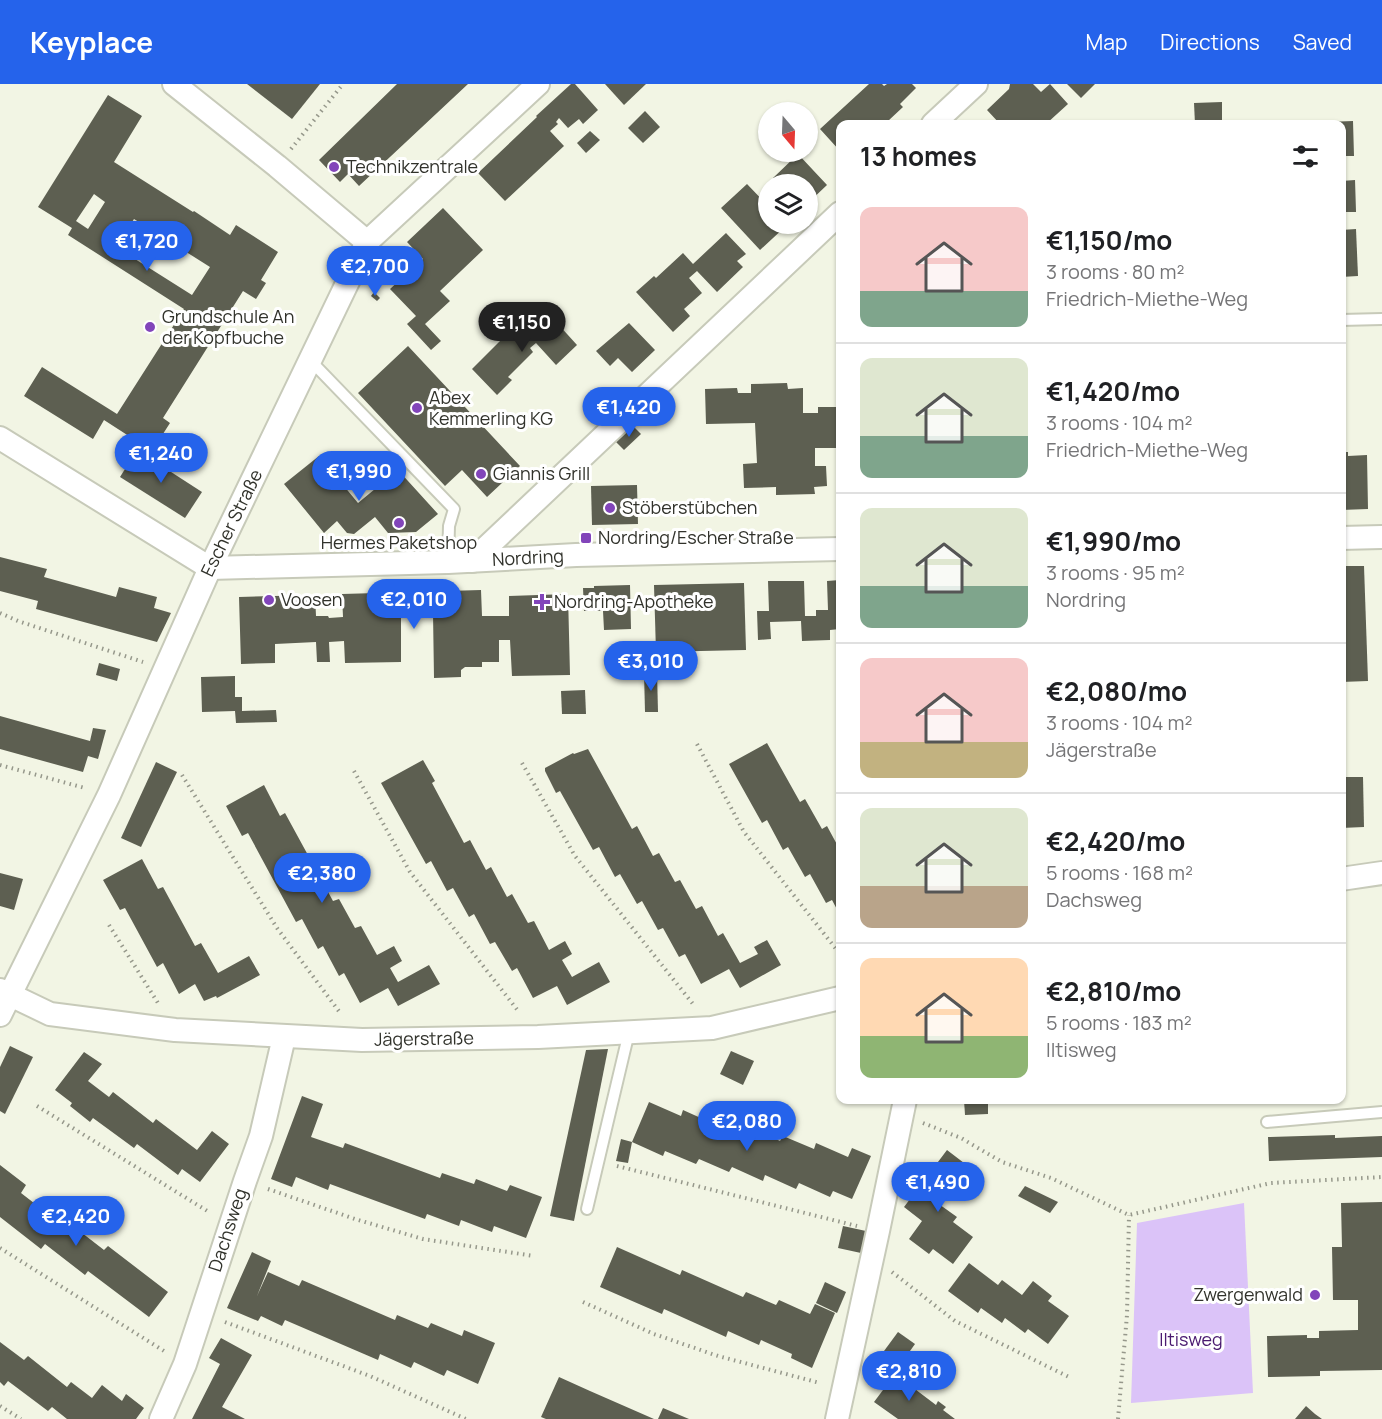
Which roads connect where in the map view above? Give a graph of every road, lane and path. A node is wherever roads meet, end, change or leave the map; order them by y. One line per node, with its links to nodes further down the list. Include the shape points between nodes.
1 (174, 84): 6 (street)
2 (343, 84): 6 (path)
3 (538, 84): 8 (street, Escher Straße)
4 (976, 84): 5 (street)
5 (937, 120)
6 (277, 166): 8 (street)
7 (836, 217): 16 (street)
8 (367, 242): 11 (street, Escher Straße)
9 (1382, 319): 10 (lane)
10 (1346, 320)
11 (310, 360): 17 (lane, via 454,509 449,526); 18 (street, Escher Straße)
12 (0, 438): 18 (street)
13 (1382, 537): 14 (street)
14 (1346, 538)
15 (836, 549): 16 (street, Nordring)
16 (472, 561): 17 (street, Nordring)
17 (448, 562): 18 (street, Nordring)
18 (210, 568): 20 (street, Escher Straße)
19 (0, 613): 20 (path)
20 (163, 669): 26 (street, Escher Straße)
21 (697, 744): 30 (path, via 744,832)
22 (522, 763): 34 (path, via 575,856)
23 (0, 765): 26 (path)
24 (354, 771): 38 (path, via 410,872)
25 (182, 775): 39 (path, via 277,928)
26 (109, 795): 31 (street, Escher Straße)
27 (1382, 873): 28 (street)
28 (1346, 878)
29 (109, 925): 35 (path)
30 (836, 949)
31 (5, 992): 33 (street, Escher Straße); 35 (street, Jägerstraße, via 50,1014)
32 (836, 999): 34 (street, Jägerstraße)
33 (0, 1015)
34 (712, 1028): 36 (street, Jägerstraße)
35 (175, 1030): 37 (street, Jägerstraße)
36 (629, 1032): 38 (street, Jägerstraße); 44 (lane)
37 (284, 1037): 39 (street, Jägerstraße); 46 (street, Dachsweg, via 261,1136)
38 (538, 1037): 39 (street, Jägerstraße)
39 (362, 1040)
40 (38, 1106): 49 (path)
41 (904, 1107): 48 (path, via 1002,1162 1051,1178); 50 (street)
42 (1382, 1112): 43 (lane)
43 (1267, 1122)
44 (598, 1161): 47 (lane); 50 (path)
45 (1382, 1177): 48 (path, via 1271,1183)
46 (245, 1180): 49 (street, Dachsweg); 52 (path, via 423,1239)
47 (587, 1209)
48 (1129, 1215): 64 (path, via 1127,1314)
49 (230, 1225): 55 (street, Dachsweg)
50 (878, 1231): 53 (street)
51 (0, 1248): 56 (path)
52 (534, 1257)
53 (873, 1257): 57 (path, via 955,1321); 58 (street)
54 (582, 1302): 58 (path, via 654,1334 718,1356)
55 (201, 1313): 56 (street, Dachsweg); 62 (path, via 370,1376)
56 (185, 1364): 61 (street, Dachsweg)
57 (1069, 1377)
58 (843, 1389): 63 (street)
59 (0, 1406): 60 (path)
60 (21, 1419)
61 (161, 1419)
62 (466, 1419)
63 (837, 1419)
64 (1118, 1419)

